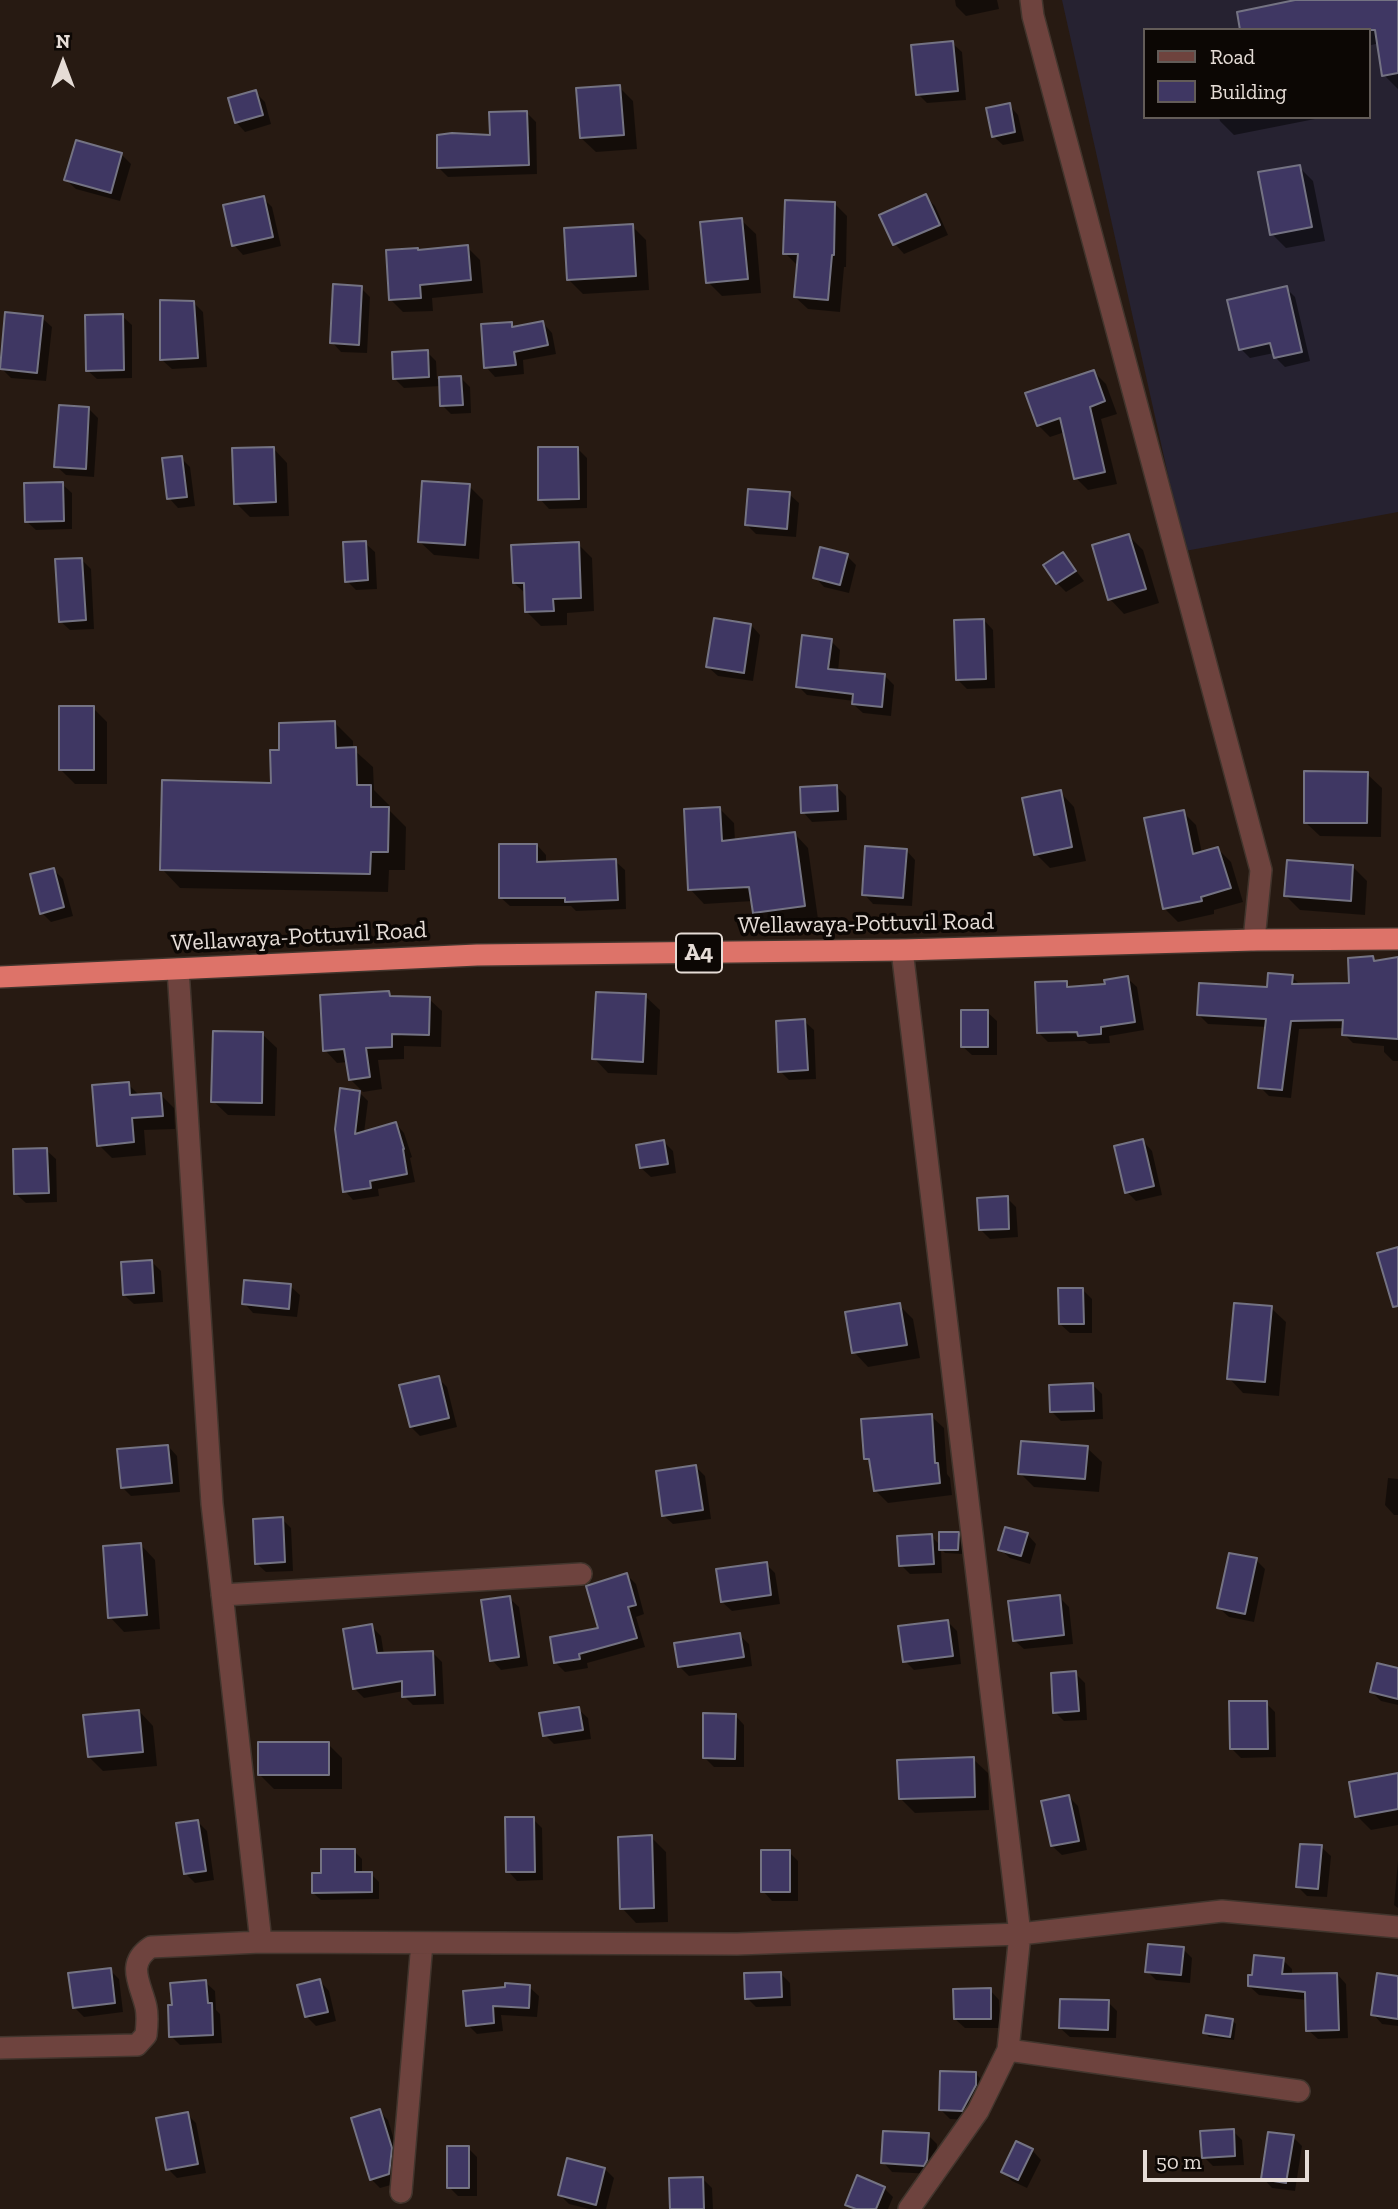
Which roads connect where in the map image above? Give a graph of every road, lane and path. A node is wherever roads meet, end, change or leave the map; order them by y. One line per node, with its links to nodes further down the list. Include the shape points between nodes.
1 (1031, 0): 3 (street, via 1261,870)
2 (1398, 939): 3 (highway, Wellawaya-Pottuvil Road / A4)
3 (1254, 940): 4 (highway, Wellawaya-Pottuvil Road / A4)
4 (902, 950): 5 (highway, Wellawaya-Pottuvil Road / A4, via 477,955); 10 (street)
5 (178, 969): 6 (highway, Wellawaya-Pottuvil Road / A4); 8 (street, via 212,1504)
6 (0, 977)
7 (580, 1574): 8 (street)
8 (222, 1595): 11 (street)
9 (1398, 1927): 10 (street, via 1222,1911)
10 (1020, 1934): 12 (street, via 737,1944); 14 (street)
11 (261, 1942): 12 (street); 13 (street, via 151,1947 141,1953 135,1969 147,2023 146,2035 137,2045)
12 (422, 1943): 16 (street)
13 (0, 2048)
14 (1008, 2050): 15 (street); 17 (street, via 978,2111)
15 (1299, 2091)
16 (401, 2192)
17 (909, 2209)

